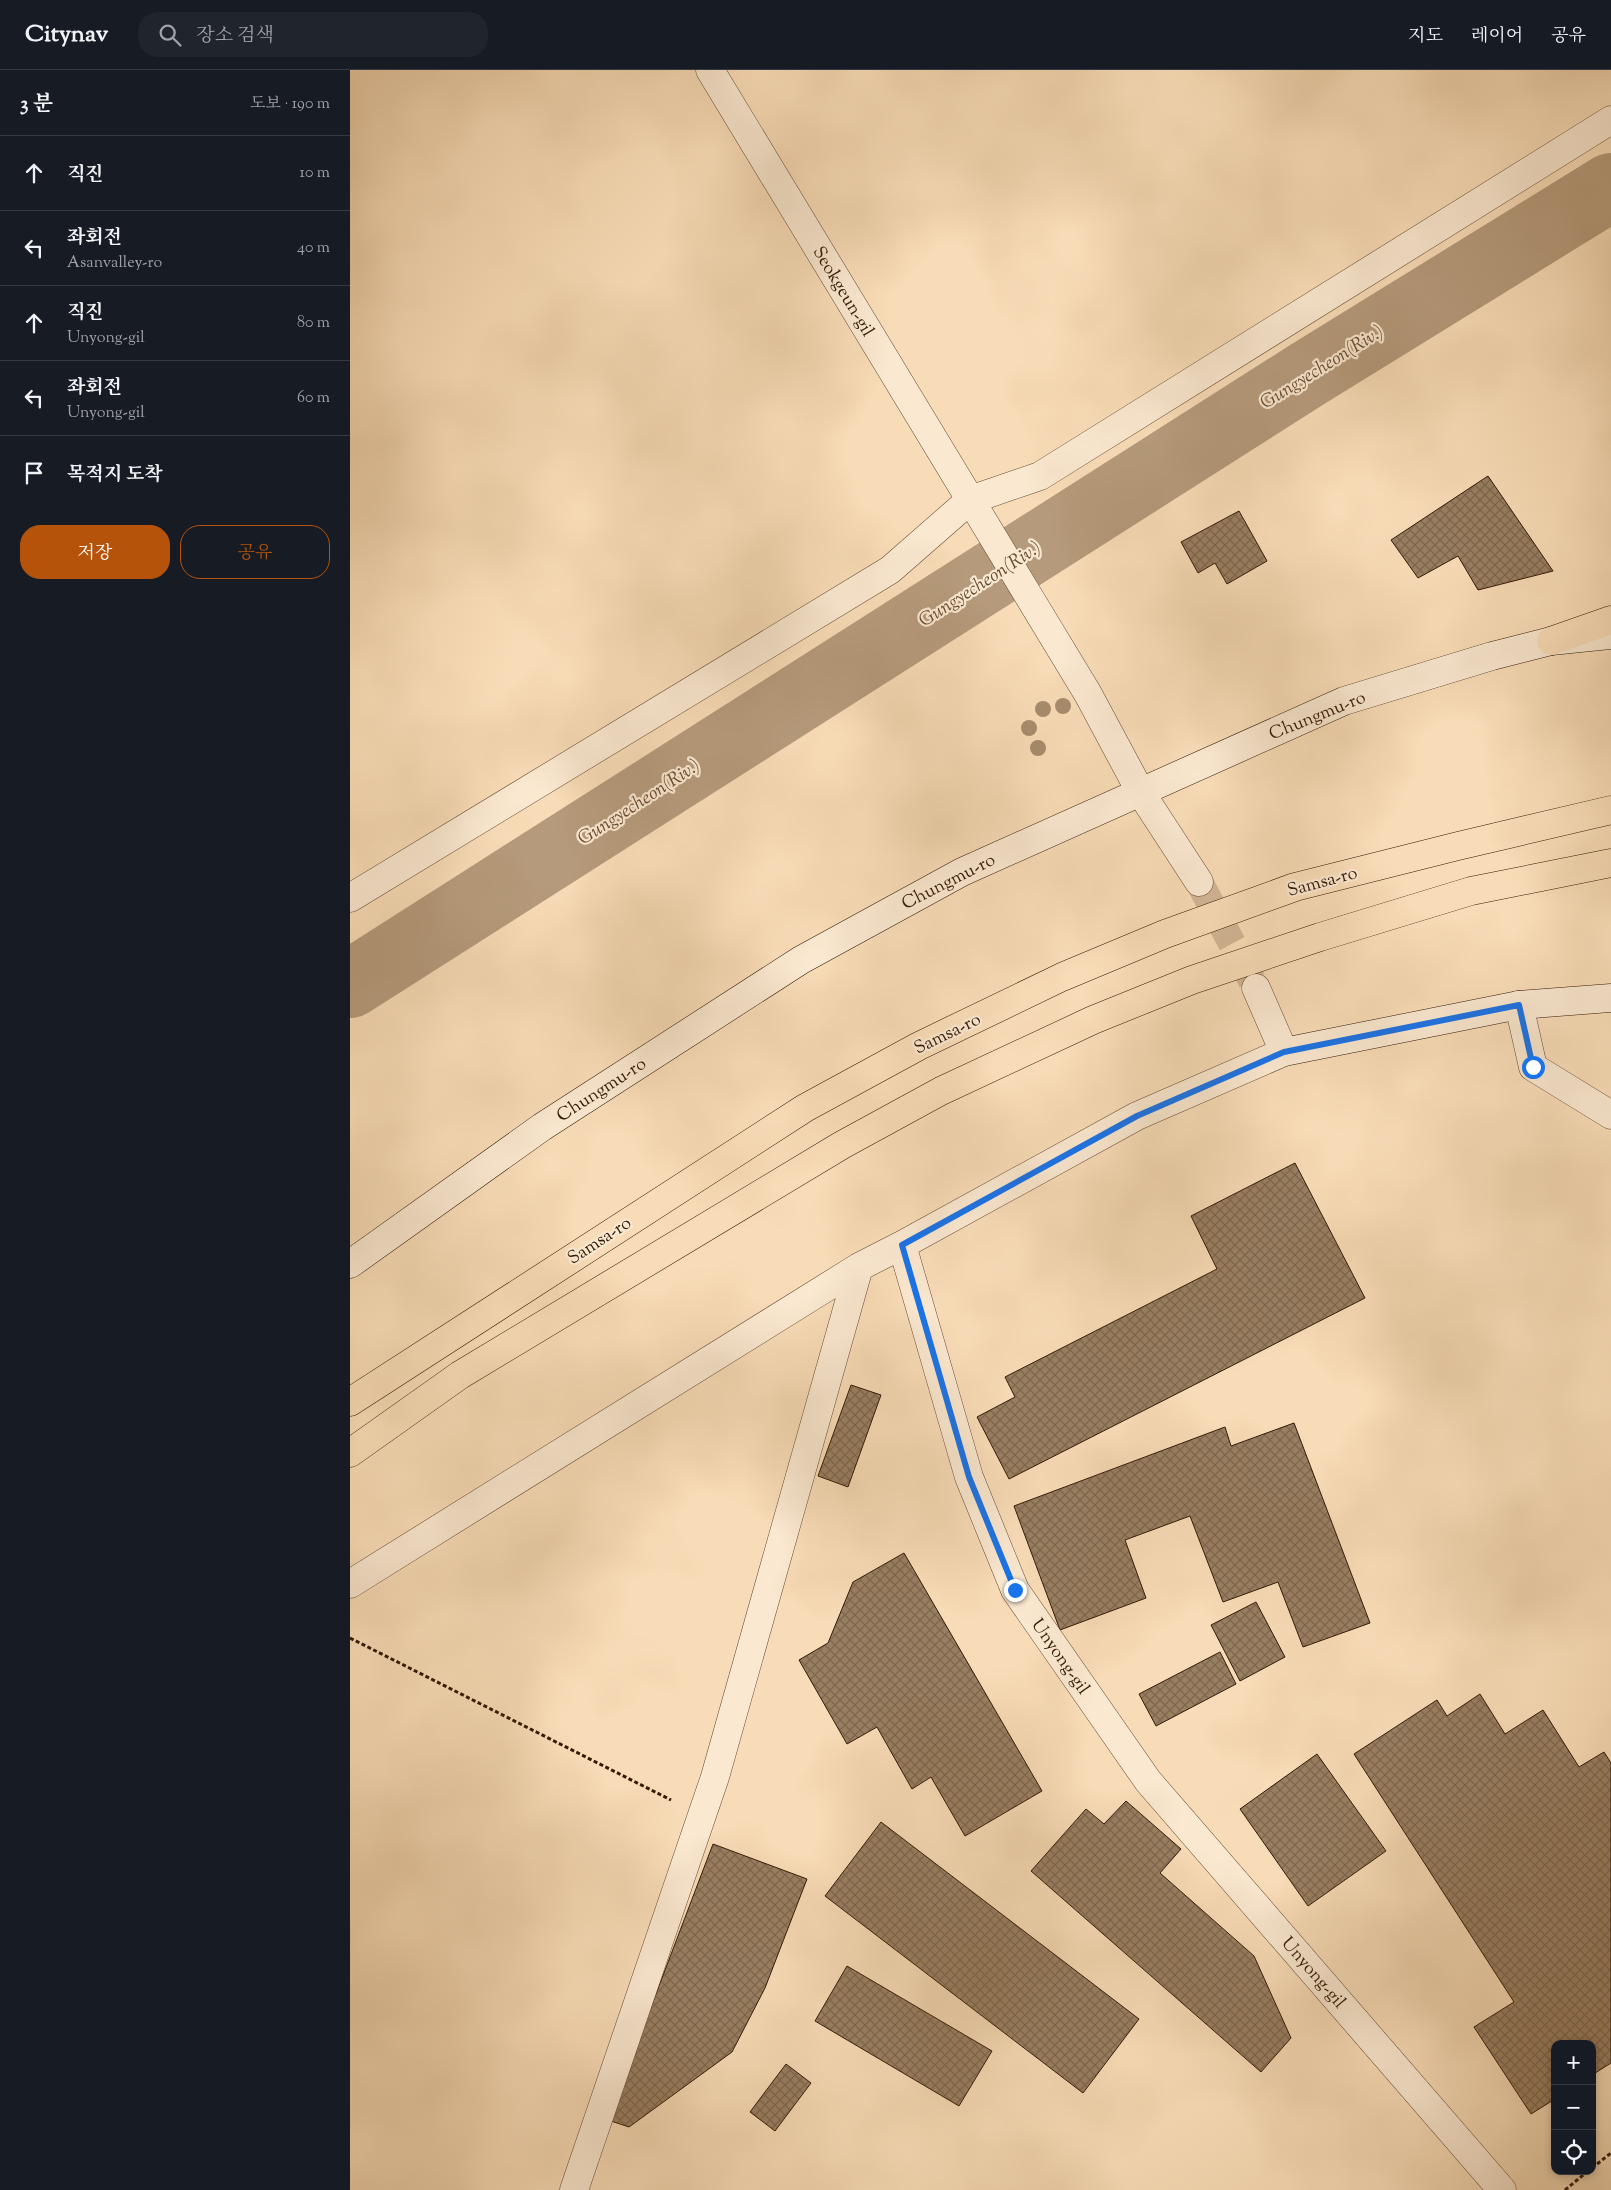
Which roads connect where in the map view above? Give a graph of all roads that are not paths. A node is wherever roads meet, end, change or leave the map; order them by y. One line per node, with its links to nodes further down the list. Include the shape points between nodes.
1 (710, 70): 3 (street, Seokgeun-gil)
2 (1611, 120): 3 (street, via 1040,476)
3 (974, 506): 7 (street, Seokgeun-gil, via 1088,694); 11 (street, via 890,570)
4 (1611, 620): 6 (main road)
5 (1611, 635): 6 (street, Chungmu-ro)
6 (1551, 641): 7 (street, Chungmu-ro, via 1344,701)
7 (1141, 793): 10 (street, Seokgeun-gil); 18 (street, Chungmu-ro, via 962,872 801,960 542,1127)
8 (1611, 810): 20 (main road, Samsa-ro, via 1295,887 1165,934 1062,977 919,1046 805,1108)
9 (1611, 863): 21 (main road, via 1470,891 1320,936 1192,980 1066,1032 941,1091 842,1145 460,1375)
10 (1198, 882)
11 (350, 898)
12 (1256, 988): 15 (street)
13 (1611, 998): 14 (street)
14 (1519, 1005): 15 (street); 16 (street, via 1533,1067)
15 (1284, 1052): 17 (street, via 1137,1116)
16 (1611, 1115)
17 (902, 1245): 19 (street); 24 (street, Unyong-gil, via 969,1477 1015,1590 1148,1780)
18 (350, 1264)
19 (859, 1267): 22 (street); 23 (street, via 715,1777)
20 (350, 1402)
21 (350, 1453)
22 (350, 1584)
23 (574, 2190)
24 (1502, 2190)

